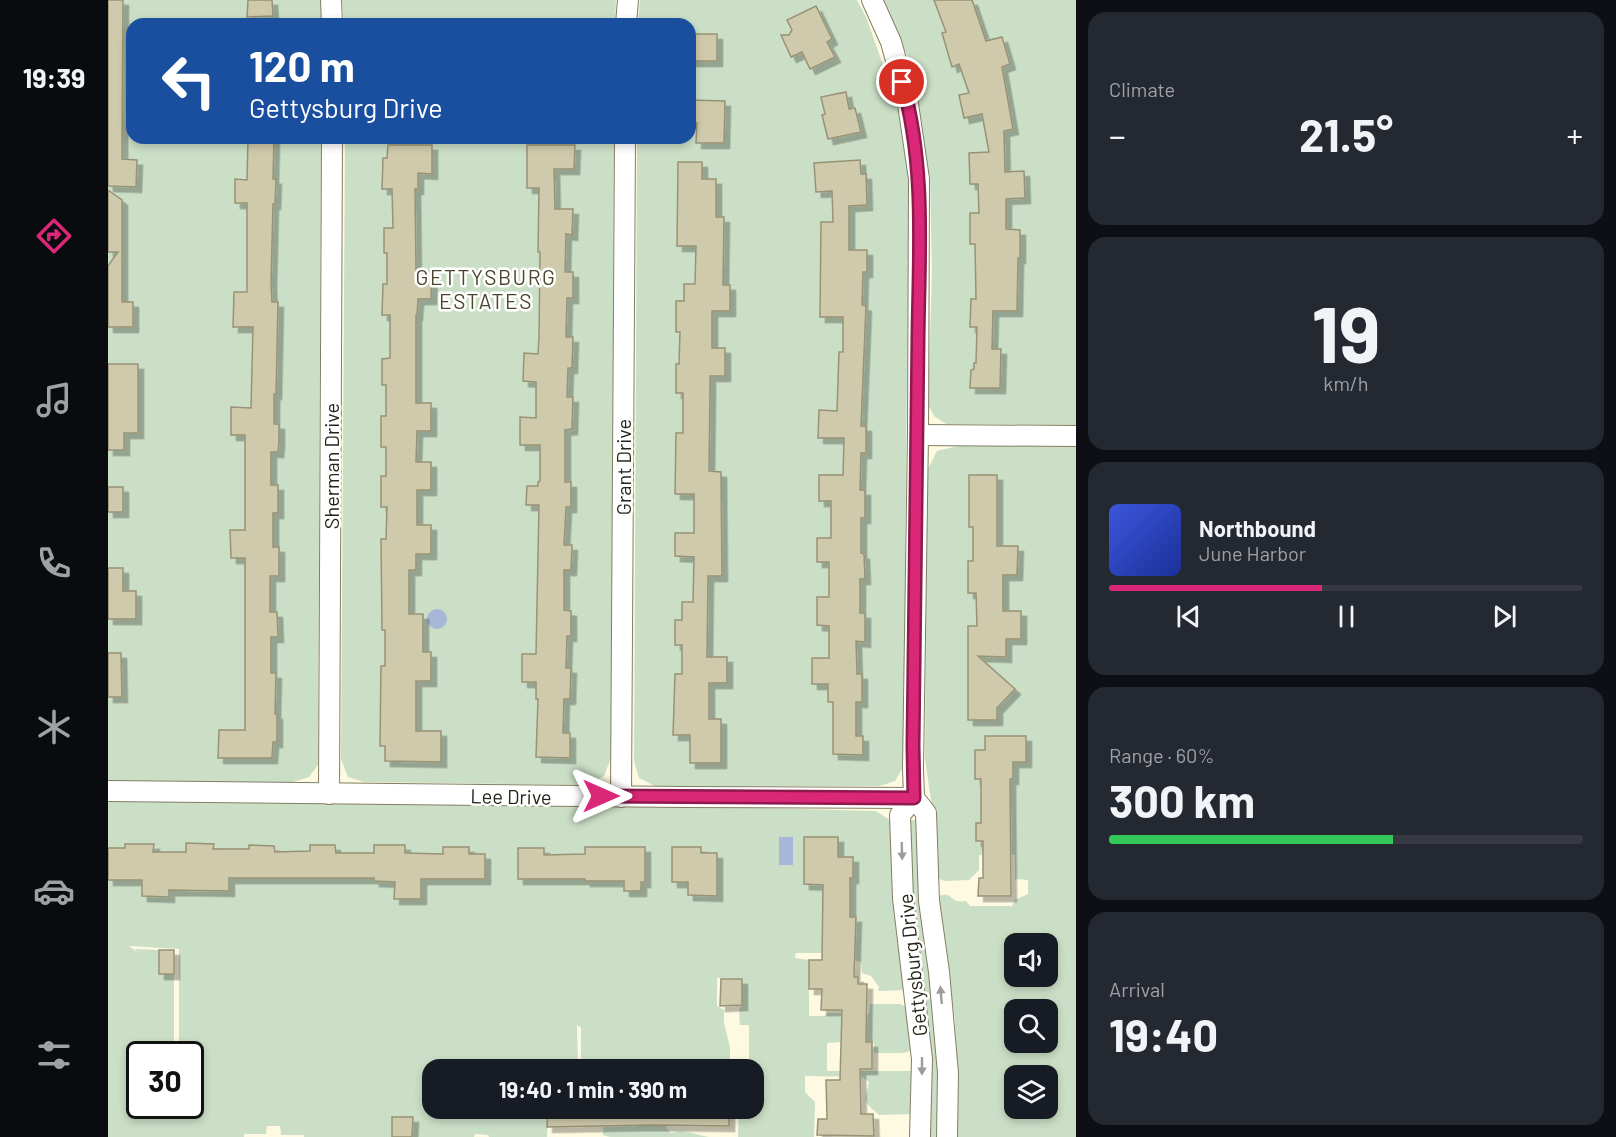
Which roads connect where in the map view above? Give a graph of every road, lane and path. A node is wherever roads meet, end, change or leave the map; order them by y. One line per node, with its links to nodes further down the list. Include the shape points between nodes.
1 (331, 0): 4 (street)
2 (628, 0): 5 (street)
3 (872, 0): 8 (street, Gettysburg Drive, via 891,42 908,104 919,179)
4 (332, 18)
5 (626, 18)
6 (332, 144): 11 (street, Sherman Drive)
7 (625, 144): 12 (street, Grant Drive)
8 (918, 435): 9 (street); 13 (street, Gettysburg Drive)
9 (1076, 436)
10 (108, 791): 11 (street, Lee Drive)
11 (329, 794): 12 (street, Lee Drive)
12 (621, 797): 13 (street, Lee Drive)
13 (914, 798): 14 (street, Gettysburg Drive, one-way to 14, via 900,815 903,898 922,1059); 15 (street, Gettysburg Drive, one-way to 13, via 948,1073 929,901 926,813)
14 (920, 1137)
15 (947, 1137)

